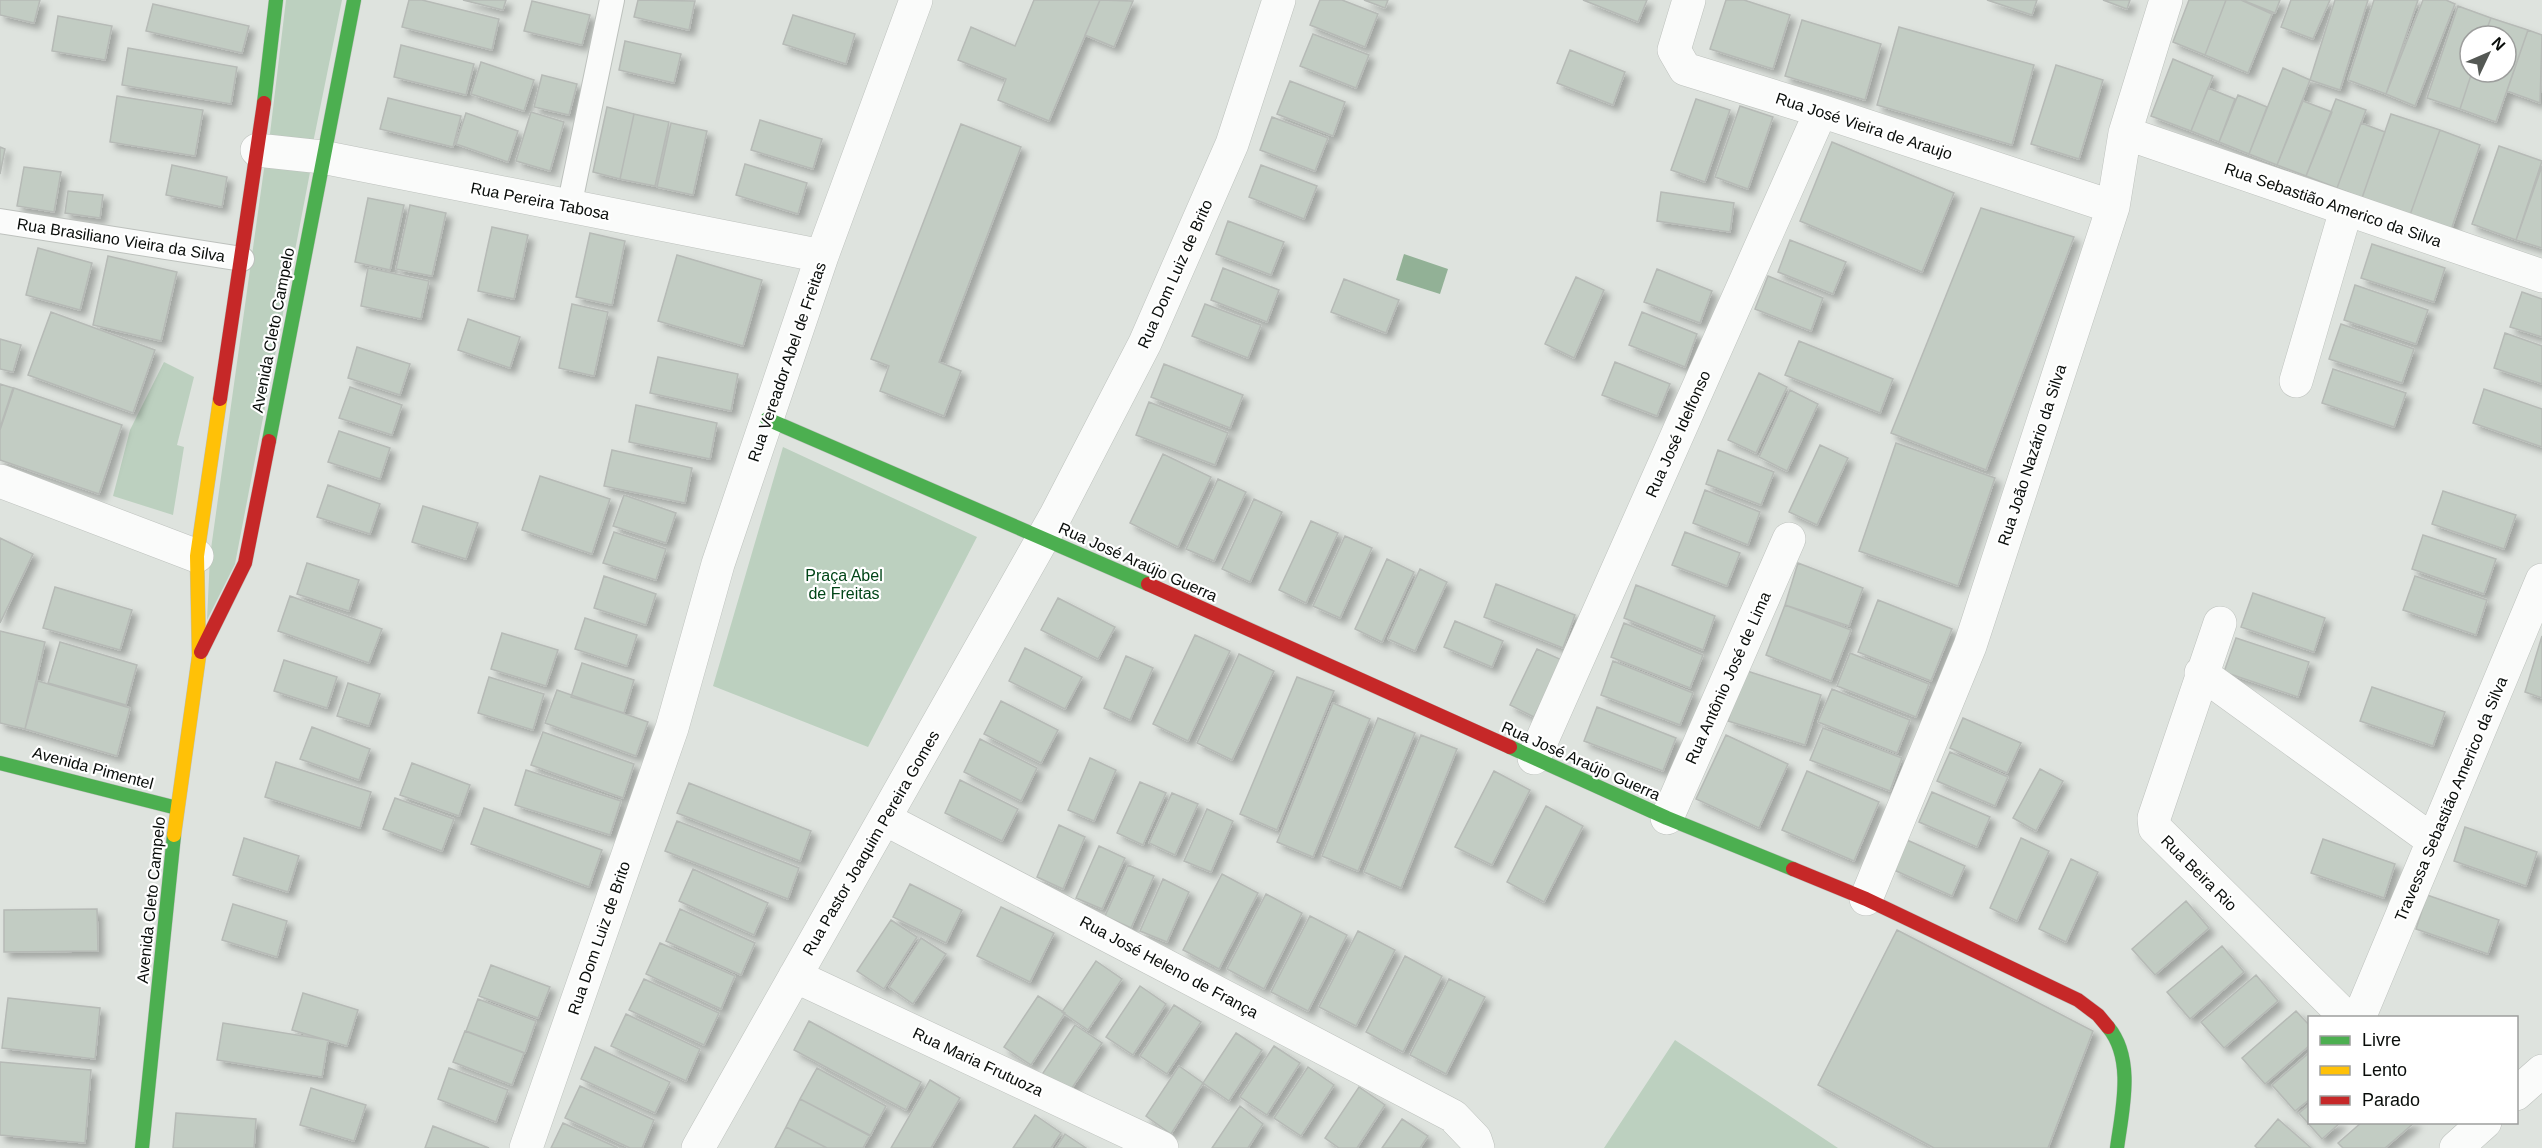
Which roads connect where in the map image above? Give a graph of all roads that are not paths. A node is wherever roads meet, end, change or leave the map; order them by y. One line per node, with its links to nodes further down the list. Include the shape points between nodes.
1 (276, 0): 10 (main road, Avenida Cleto Campelo)
2 (354, 0): 11 (main road, Avenida Cleto Campelo)
3 (612, 0): 12 (lane)
4 (916, 0): 16 (street, Rua Vereador Abel de Freitas)
5 (1279, 0): 22 (street, Rua Dom Luiz de Brito, via 1232,144 1145,343)
6 (1689, 0): 8 (street, Rua José Vieira de Araujo, via 1674,50 1685,69)
7 (2166, 0): 9 (street, Rua João Nazário da Silva)
8 (1821, 111): 13 (street, Rua José Vieira de Araujo); 30 (street, Rua José Idelfonso)
9 (2125, 133): 13 (street, Rua João Nazário da Silva); 14 (street, Rua Sebastião Americo da Silva)
10 (257, 150): 11 (street, Rua Pereira Tabosa); 17 (main road, Avenida Cleto Campelo)
11 (322, 157): 12 (street, Rua Pereira Tabosa); 27 (main road, Avenida Cleto Campelo, via 245,563)
12 (570, 207): 16 (street, Rua Pereira Tabosa)
13 (2113, 207): 36 (street, Rua João Nazário da Silva, via 1970,646)
14 (2346, 210): 18 (street, Rua Sebastião Americo da Silva); 19 (street)
15 (0, 221): 17 (lane, Rua Brasiliano Vieira da Silva)
16 (822, 256): 20 (street, Rua Vereador Abel de Freitas)
17 (242, 259): 24 (main road, Avenida Cleto Campelo)
18 (2542, 276)
19 (2296, 381)
20 (767, 419): 22 (main road); 29 (street, Rua Vereador Abel de Freitas, via 718,564)
21 (0, 481): 24 (street)
22 (1043, 537): 30 (main road, Rua José Araújo Guerra); 34 (street, Rua Pastor Joaquim Pereira Gomes)
23 (1789, 539): 33 (street, Rua Antônio José de Lima)
24 (197, 556): 27 (main road, Avenida Cleto Campelo)
25 (2542, 580): 35 (street, Travessa Sebastião Americo da Silva)
26 (2220, 623): 28 (street, Rua Beira Rio)
27 (199, 656): 32 (main road, Avenida Cleto Campelo)
28 (2201, 673): 35 (street); 38 (street, Rua Beira Rio, via 2154,818 2155,828)
29 (672, 728): 43 (street, Rua Dom Luiz de Brito)
30 (1534, 758): 33 (main road, Rua José Araújo Guerra)
31 (0, 763): 32 (main road, Avenida Pimentel)
32 (177, 808): 42 (main road, Avenida Cleto Campelo)
33 (1667, 818): 36 (main road, Rua José Araújo Guerra)
34 (885, 819): 37 (street, Rua Pastor Joaquim Pereira Gomes); 46 (street, Rua José Heleno de França, via 1453,1116 1475,1139)
35 (2432, 840): 39 (street, Travessa Sebastião Americo da Silva)
36 (1866, 899): 47 (main road, Rua José Araújo Guerra, via 2078,1000 2103,1018 2120,1044 2125,1076)
37 (795, 976): 44 (street, Rua Pastor Joaquim Pereira Gomes); 45 (street, Rua Maria Frutuoza)
38 (2346, 1016)
39 (2359, 1016)
40 (2542, 1071): 41 (street)
41 (2518, 1093)
42 (142, 1148)
43 (526, 1148)
44 (698, 1148)
45 (1162, 1148)
46 (1478, 1148)
47 (2117, 1148)

